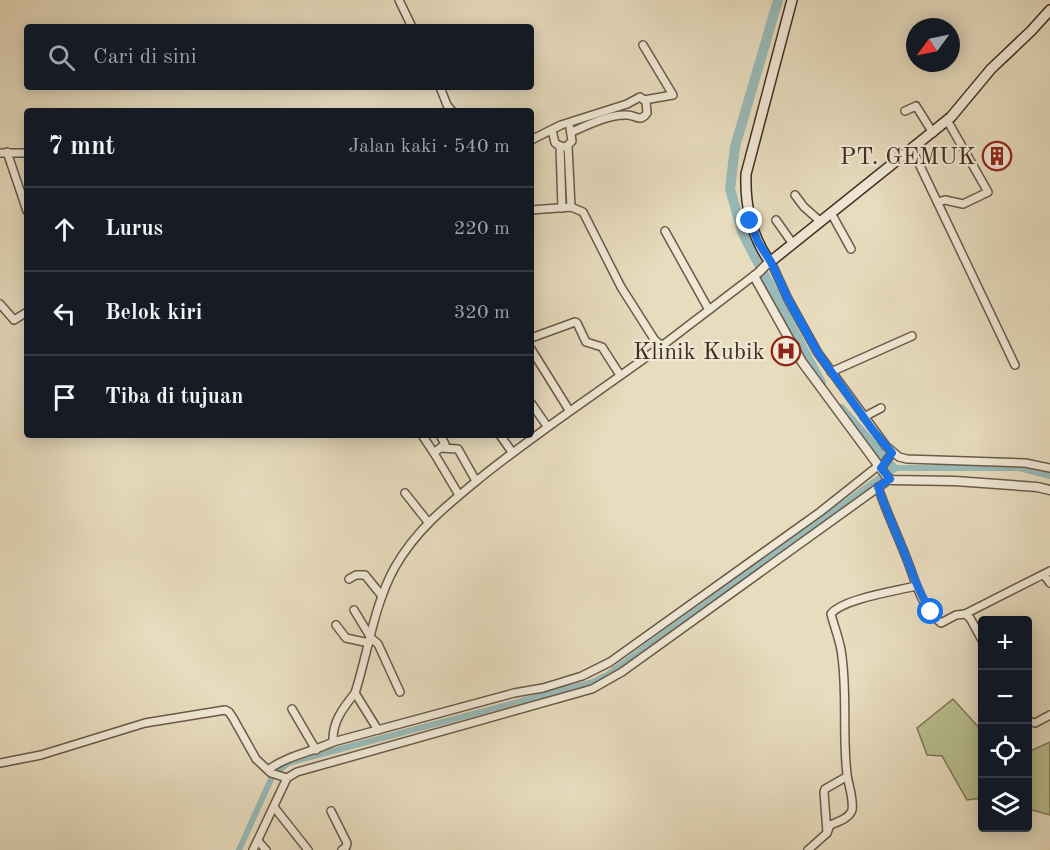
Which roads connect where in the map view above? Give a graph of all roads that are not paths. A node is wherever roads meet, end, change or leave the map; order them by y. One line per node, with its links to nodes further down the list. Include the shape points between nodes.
1 (399, 0): 4 (street)
2 (792, 0): 34 (main road, via 746,174 750,221)
3 (1050, 10): 12 (main road)
4 (411, 24)
5 (643, 45): 7 (street, via 673,95)
6 (441, 90): 9 (street)
7 (644, 100): 8 (street, via 640,97); 11 (street, via 644,117 637,119)
8 (627, 104): 11 (street); 13 (street)
9 (450, 108)
10 (905, 111): 16 (street, via 916,106)
11 (629, 114): 15 (street)
12 (947, 120): 16 (main road); 23 (street, via 988,192 963,204)
13 (566, 124): 14 (street); 15 (street)
14 (552, 130): 17 (street); 18 (street, via 555,143)
15 (572, 132): 18 (street, via 572,141)
16 (933, 133): 19 (main road)
17 (534, 139)
18 (564, 146): 25 (street); 26 (street)
19 (912, 149): 23 (street); 28 (main road)
20 (3, 152): 21 (street); 24 (street)
21 (24, 153)
22 (795, 195): 30 (street)
23 (938, 202): 43 (street)
24 (24, 204)
25 (571, 207): 26 (street); 41 (street, via 587,217 634,309 654,339)
26 (562, 208): 27 (street)
27 (534, 210)
28 (831, 213): 30 (main road); 33 (street)
29 (776, 220): 32 (street)
30 (821, 222): 32 (main road)
31 (665, 231): 37 (street)
32 (793, 244): 34 (main road)
33 (851, 249)
34 (769, 263): 35 (street); 44 (street)
35 (756, 274): 37 (street); 61 (street, via 802,362)
36 (0, 304): 38 (street, via 14,320)
37 (709, 310): 41 (street)
38 (24, 314)
39 (912, 336): 44 (street)
40 (534, 337): 45 (street, via 577,323 586,342 602,347)
41 (663, 345): 45 (street)
42 (534, 354): 48 (street)
43 (1014, 365)
44 (831, 372): 49 (street)
45 (620, 375): 48 (street)
46 (534, 407): 50 (street)
47 (881, 408): 49 (street)
48 (569, 410): 50 (street)
49 (864, 417): 59 (street)
50 (547, 426): 51 (street)
51 (534, 436)
52 (424, 438): 58 (street)
53 (442, 438): 56 (street, via 445,444)
54 (503, 438): 57 (street)
55 (531, 438): 57 (street)
56 (441, 448): 58 (street); 62 (street, via 458,449)
57 (512, 452): 62 (street)
58 (434, 453): 66 (street)
59 (891, 454): 60 (street, via 908,459 1024,463); 61 (street)
60 (1050, 468)
61 (883, 471): 63 (street); 64 (street); 83 (street, via 594,670 543,688)
62 (476, 481): 66 (street)
63 (878, 487): 71 (street); 88 (street, via 631,666 592,689)
64 (1050, 490)
65 (405, 493): 67 (street)
66 (459, 495): 67 (street)
67 (428, 522): 72 (street, via 395,566)
68 (1047, 573): 70 (street); 74 (street)
69 (349, 579): 72 (street, via 365,575)
70 (1050, 583)
71 (916, 586): 74 (street, via 939,622); 89 (street, via 859,598 831,614 841,650)
72 (382, 596): 77 (street)
73 (354, 610): 77 (street)
74 (965, 614): 76 (street)
75 (336, 625): 77 (street, via 346,638)
76 (978, 633)
77 (370, 640): 78 (street, via 378,644); 79 (street)
78 (400, 692)
79 (355, 693): 83 (street); 84 (street, via 332,730)
80 (292, 709): 85 (street)
81 (1050, 715): 82 (street)
82 (1032, 722)
83 (378, 730): 84 (street)
84 (333, 742): 85 (street)
85 (316, 750): 87 (street, via 275,764)
86 (0, 763): 87 (street, via 41,755 145,723 225,710 256,759)
87 (270, 772): 88 (street)
88 (286, 777): 90 (street)
89 (846, 777): 92 (street, via 825,789); 92 (street, via 851,812 830,825)
90 (274, 807): 93 (street); 96 (street)
91 (332, 811): 97 (street, via 347,843)
92 (827, 833): 98 (street)
93 (258, 841): 94 (street); 95 (street)
94 (253, 850)
95 (266, 850)
96 (308, 850)
97 (342, 850)
98 (808, 850)

